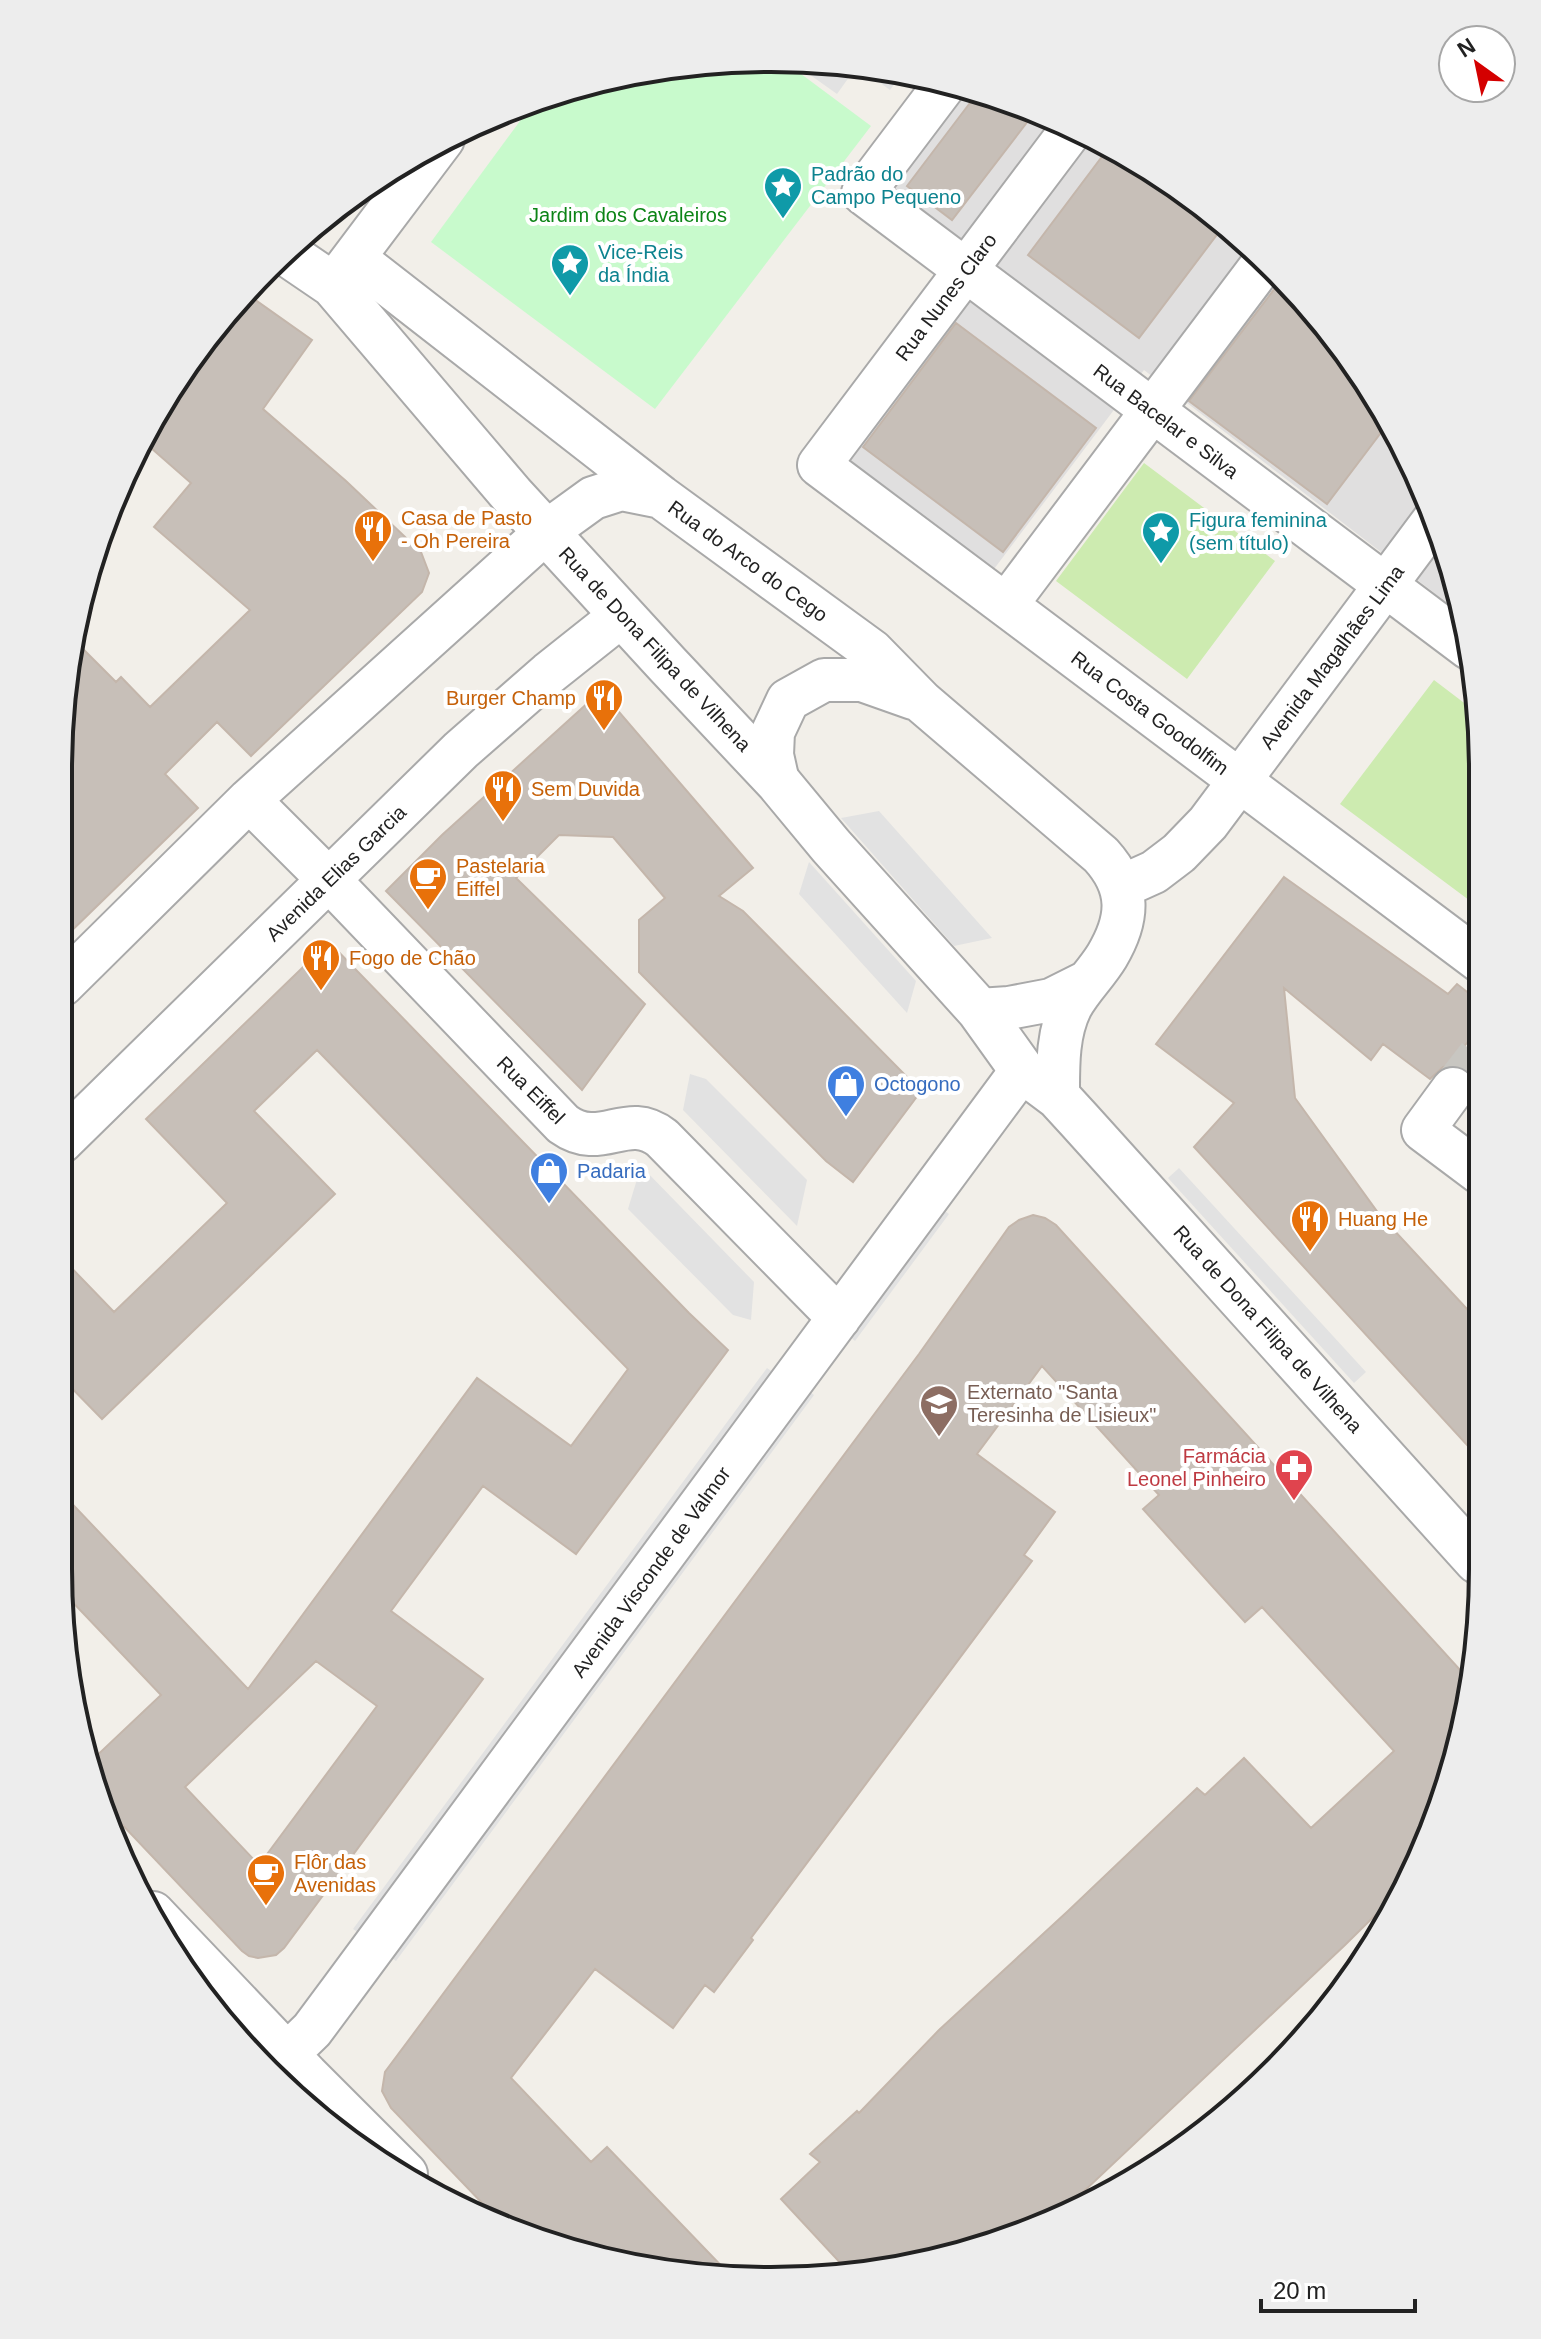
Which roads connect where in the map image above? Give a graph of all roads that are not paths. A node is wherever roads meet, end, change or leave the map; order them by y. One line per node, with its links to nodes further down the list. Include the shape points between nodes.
1 (939, 93): 5 (street, Rua Bacelar e Silva, via 863,193)
2 (1065, 138): 5 (street, Rua Nunes Claro)
3 (424, 164): 7 (street)
4 (298, 257): 7 (street, Rua de Dona Filipa de Vilhena)
5 (966, 271): 8 (street, Rua Bacelar e Silva); 9 (street, Rua Nunes Claro)
6 (1258, 271): 8 (street)
7 (343, 272): 10 (street, Rua do Arco do Cego); 12 (street, Rua de Dona Filipa de Vilhena, via 512,495)
8 (1152, 411): 13 (street, Rua Bacelar e Silva); 14 (street)
9 (819, 465): 14 (street, Rua Costa Goodolfim)
10 (661, 497): 12 (street, via 621,489 593,498); 17 (street, Rua do Arco do Cego, via 872,651)
11 (1426, 531): 13 (street, Avenida Magalhães Lima)
12 (546, 532): 15 (street, Rua de Dona Filipa de Vilhena); 20 (street)
13 (1386, 586): 16 (street, Rua Bacelar e Silva); 18 (street, Avenida Magalhães Lima)
14 (1006, 605): 18 (street, Rua Costa Goodolfim)
15 (622, 615): 19 (street, Rua de Dona Filipa de Vilhena); 21 (street, Avenida Elias Garcia, via 461,750)
16 (1457, 639)
17 (922, 702): 19 (street, via 862,680 824,680 788,700 773,732); 22 (street, Rua do Arco do Cego, via 1101,855)
18 (1240, 780): 22 (street, Avenida Magalhães Lima, via 1179,853); 23 (street, Rua Costa Goodolfim)
19 (778, 782): 26 (street, Rua de Dona Filipa de Vilhena)
20 (249, 800): 21 (street, Rua Eiffel); 24 (street)
21 (329, 880): 30 (street, Avenida Elias Garcia); 32 (street, Rua Eiffel, via 563,1124 583,1135 635,1126 650,1129)
22 (1123, 886): 25 (street, via 1123,920 1107,956)
23 (1469, 953)
24 (72, 975)
25 (1085, 983): 26 (street, via 1051,1000); 29 (street, via 1061,1035)
26 (979, 1010): 27 (street, Rua de Dona Filipa de Vilhena)
27 (1022, 1070): 29 (street, Rua de Dona Filipa de Vilhena); 32 (street, Avenida Visconde de Valmor)
28 (1453, 1089): 31 (street, via 1423,1130)
29 (1058, 1097): 33 (street, Rua de Dona Filipa de Vilhena)
30 (72, 1131)
31 (1469, 1164)
32 (839, 1318): 35 (street, Avenida Visconde de Valmor, via 312,2030)
33 (1469, 1552)
34 (187, 1952): 35 (street)
35 (281, 2060): 36 (street, via 307,2075)
36 (379, 2147)

